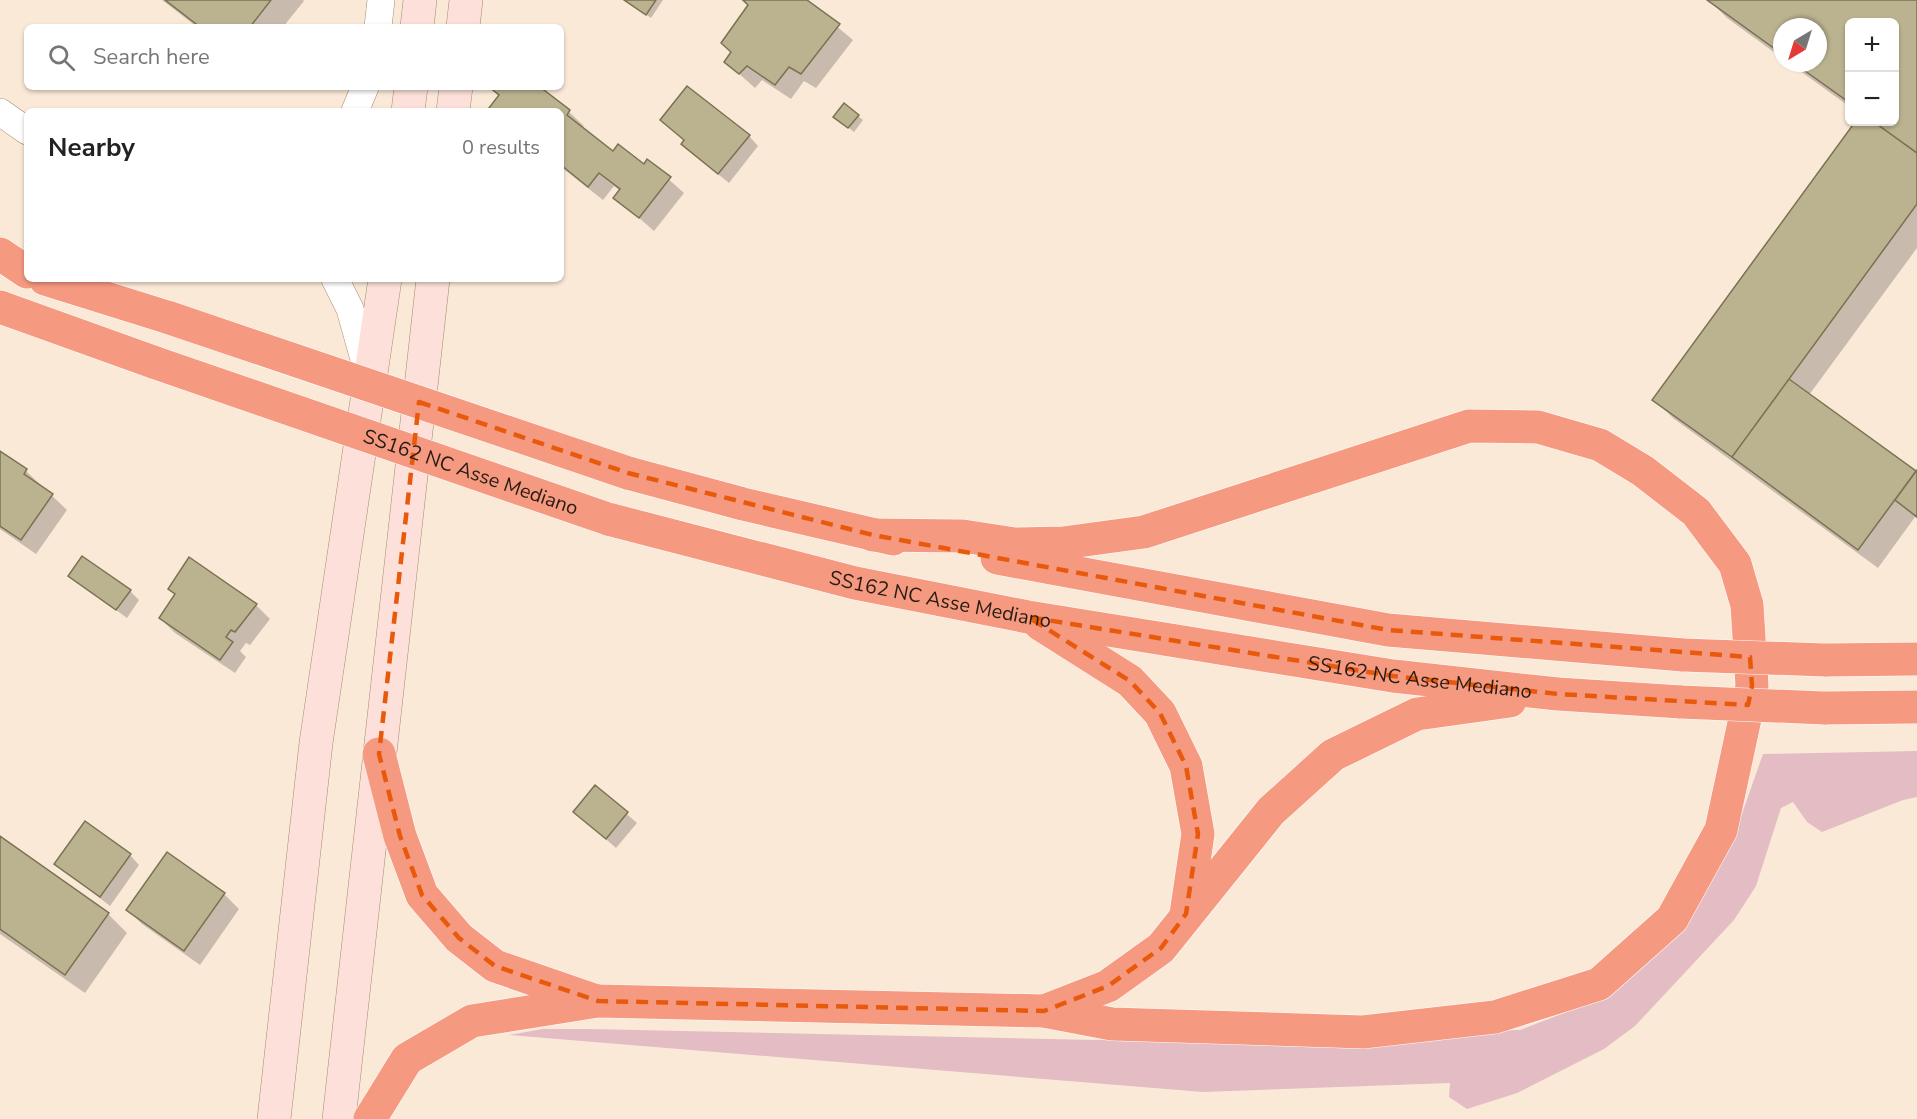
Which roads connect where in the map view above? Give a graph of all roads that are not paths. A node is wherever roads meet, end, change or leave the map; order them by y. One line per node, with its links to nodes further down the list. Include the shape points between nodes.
1 (381, 0): 4 (street)
2 (420, 0): 5 (main road)
3 (466, 0): 6 (main road)
4 (378, 24)
5 (417, 24)
6 (463, 24)
7 (364, 90): 10 (street)
8 (411, 90): 11 (main road)
9 (456, 90): 12 (main road)
10 (356, 108)
11 (408, 108)
12 (453, 108)
13 (0, 112): 14 (street)
14 (24, 129)
15 (0, 254): 17 (highway)
16 (0, 263): 18 (highway)
17 (24, 270)
18 (24, 271)
19 (55, 282): 25 (highway, bridge, via 628,473)
20 (336, 282): 24 (street, via 350,309)
21 (385, 282): 24 (main road)
22 (433, 282): 30 (main road)
23 (0, 307): 26 (highway, SS162 NC Asse Mediano, bridge, via 608,519 855,583)
24 (371, 383): 34 (main road, via 316,743)
25 (873, 535): 27 (highway, bridge, via 1388,630 1683,655); 33 (highway, via 963,536 1016,544 1063,543 1144,532 1469,426 1538,427 1600,445 1643,471 1696,512 1735,564 1747,605 1752,686 1721,830 1672,919 1599,984 1495,1017 1363,1032 1112,1024)
26 (1028, 617): 28 (highway, SS162 NC Asse Mediano, via 1393,676); 31 (highway, via 1130,681 1160,713 1186,766 1198,834)
27 (1917, 659)
28 (1558, 694): 29 (highway, SS162 NC Asse Mediano, bridge, via 1824,708); 31 (highway, via 1417,714 1333,755 1271,811)
29 (1917, 707)
30 (379, 754): 32 (highway, via 400,836 422,895 459,938 495,966); 35 (main road)
31 (1186, 914): 33 (highway, via 1161,948 1108,986)
32 (598, 1001): 33 (highway); 36 (highway, via 472,1021 407,1059)
33 (1044, 1011)
34 (274, 1119)
35 (339, 1119)
36 (370, 1119)

